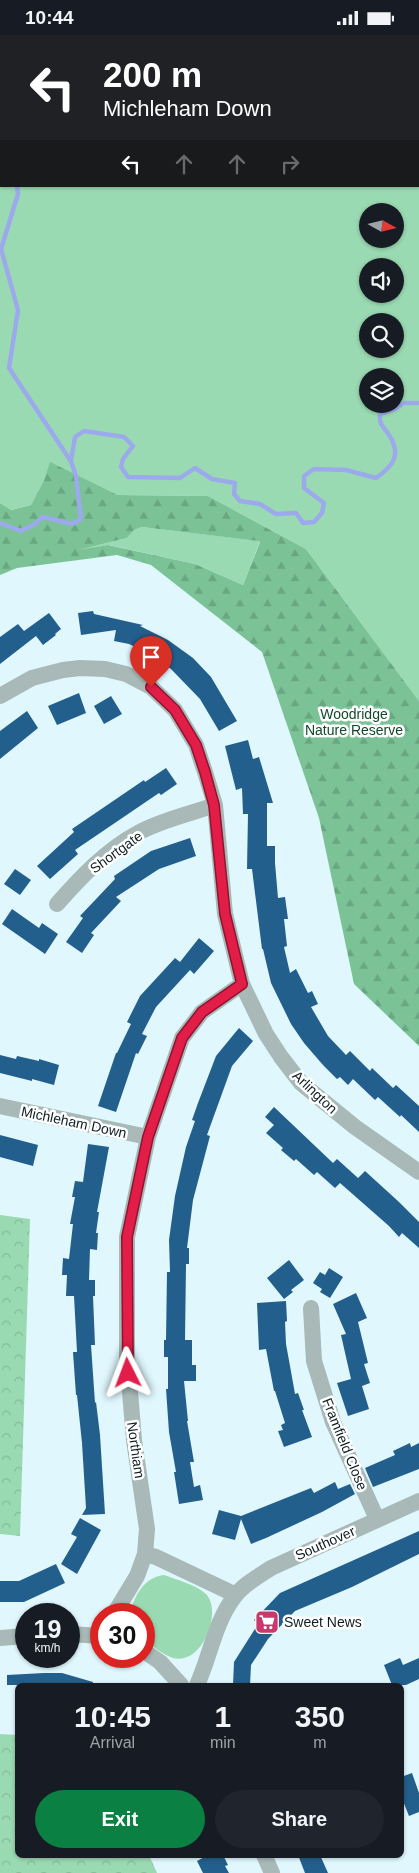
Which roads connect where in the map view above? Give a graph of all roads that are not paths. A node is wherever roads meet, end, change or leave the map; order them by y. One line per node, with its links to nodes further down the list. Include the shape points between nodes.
1 (0, 696): 2 (street, via 32,678 63,670 105,669 126,674 151,687 175,710 196,745)
2 (214, 805): 3 (street, Shortgate, via 138,833 80,878); 4 (street, via 225,914)
3 (57, 904)
4 (242, 984): 6 (street, Northiam, via 202,1012 182,1038); 7 (street, Arlington, via 266,1034 301,1083 355,1127)
5 (0, 1106): 6 (street, Michleham Down)
6 (148, 1137): 11 (street, Northiam, via 127,1237 127,1356 134,1441 147,1529)
7 (419, 1172)
8 (310, 1308): 10 (street, Framfield Close, via 314,1361 333,1422)
9 (419, 1501): 10 (street, Southover)
10 (377, 1519): 12 (street, Southover, via 271,1568)
11 (145, 1554): 12 (street); 13 (street, Northiam, via 137,1576)
12 (236, 1595): 18 (street, Southover, via 222,1620)
13 (121, 1603)
14 (15, 1637): 15 (street)
15 (0, 1638)
16 (155, 1659): 17 (street)
17 (179, 1683)
18 (198, 1683)
19 (265, 1858): 20 (street)
20 (272, 1873)

